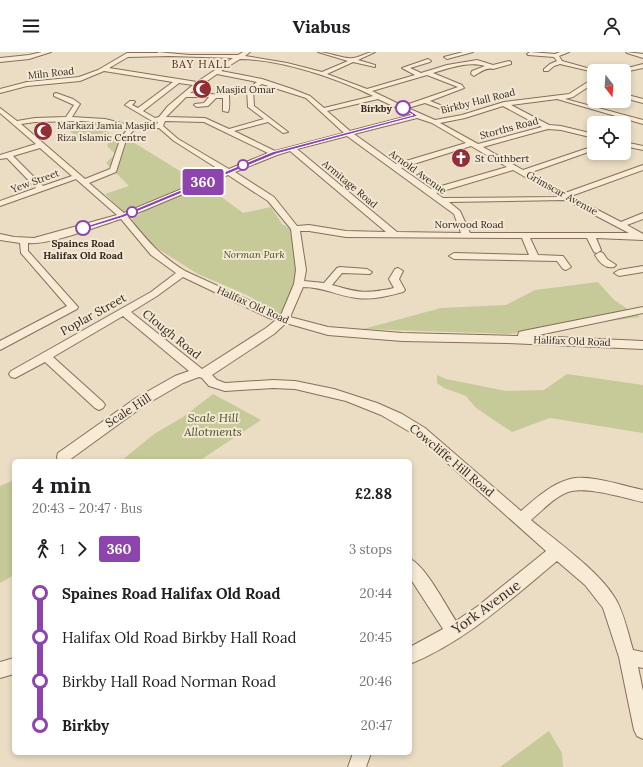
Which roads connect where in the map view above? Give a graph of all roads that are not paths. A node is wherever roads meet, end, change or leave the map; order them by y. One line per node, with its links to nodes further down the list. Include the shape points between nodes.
1 (48, 52): 18 (street)
2 (160, 52): 12 (street)
3 (247, 52): 17 (street)
4 (322, 52): 13 (street)
5 (345, 52): 13 (street)
6 (372, 52): 20 (street)
7 (470, 52): 14 (street)
8 (566, 52): 15 (street)
9 (629, 52): 16 (street)
10 (530, 54): 15 (street)
11 (153, 55): 12 (street, Miln Road); 22 (street); 29 (street, Miln Road, via 127,55)
12 (170, 55): 17 (street, Grimscar Avenue)
13 (336, 56): 19 (street); 20 (street)
14 (447, 56)
15 (556, 56): 23 (street)
16 (643, 56)
17 (240, 57): 35 (street); 37 (street, Grimscar Avenue)
18 (0, 60)
19 (326, 61)
20 (353, 61): 26 (street); 37 (street)
21 (428, 61): 38 (street, via 405,68)
22 (140, 62)
23 (560, 62): 30 (street); 32 (street)
24 (509, 63): 27 (street)
25 (134, 66): 34 (street)
26 (373, 66)
27 (490, 66): 36 (street, via 473,62); 39 (street)
28 (643, 66): 31 (street)
29 (104, 68): 34 (street); 45 (street, Miln Road, via 80,79 27,84)
30 (587, 69)
31 (631, 69)
32 (546, 70)
33 (631, 70): 40 (street)
34 (124, 72): 41 (street)
35 (216, 72): 42 (street, Arnold Avenue); 43 (street)
36 (426, 72): 38 (street); 53 (street, via 461,88)
37 (323, 74): 46 (street, Grimscar Avenue)
38 (419, 74): 46 (street)
39 (474, 74)
40 (643, 74)
41 (179, 80): 43 (street); 62 (street)
42 (262, 81): 61 (street, Arnold Avenue, via 308,97); 66 (street, via 250,89 251,107)
43 (198, 84): 47 (street)
44 (587, 86): 52 (street, Birkby Hall Road, via 571,96)
45 (0, 91)
46 (366, 91): 49 (street, Grimscar Avenue)
47 (184, 94): 50 (street); 67 (street)
48 (56, 95): 65 (street, via 77,104)
49 (379, 97): 58 (street, Grimscar Avenue); 61 (street)
50 (213, 98): 57 (street, via 206,105); 63 (street, via 226,100)
51 (631, 98): 54 (street)
52 (559, 99): 56 (street, Birkby Hall Road); 69 (street)
53 (426, 101): 58 (street); 59 (street)
54 (643, 101)
55 (132, 102): 62 (street, via 128,105)
56 (504, 104): 68 (street, Birkby Hall Road, via 463,117); 71 (street)
57 (197, 105)
58 (403, 108): 64 (street, Grimscar Avenue)
59 (444, 108)
60 (0, 110): 70 (street, Halifax Old Road)
61 (322, 110): 75 (street, Arnold Avenue)
62 (139, 111): 67 (street)
63 (226, 111)
64 (416, 116): 68 (street, Grimscar Avenue); 75 (street)
65 (68, 119): 70 (street); 72 (street, via 105,121)
66 (269, 120): 73 (street); 74 (street)
67 (160, 122): 72 (street); 73 (street, via 181,119 205,120); 89 (street, via 176,140)
68 (434, 122): 79 (street, Grimscar Avenue)
69 (643, 122)
70 (12, 123): 77 (street, Halifax Old Road)
71 (548, 127): 76 (street, Storths Road); 79 (street, Storths Road)
72 (132, 128): 92 (street, via 124,138 112,170)
73 (228, 131): 83 (street)
74 (285, 132)
75 (349, 134): 80 (street); 86 (street, Arnold Avenue)
76 (587, 134)
77 (41, 145): 84 (street); 91 (street, Halifax Old Road)
78 (631, 145): 81 (street)
79 (474, 146): 86 (street, Storths Road); 87 (street, Grimscar Avenue)
80 (292, 148): 83 (street); 103 (street, Armitage Road)
81 (643, 148)
82 (587, 150): 90 (street)
83 (274, 153): 89 (street)
84 (8, 155): 85 (street); 93 (street)
85 (0, 158)
86 (395, 167): 94 (street, Arnold Avenue)
87 (514, 167): 90 (street, Grimscar Avenue); 94 (street)
88 (643, 167): 95 (street)
89 (227, 172): 98 (street); 101 (street, via 271,199)
90 (524, 172): 95 (street, Grimscar Avenue)
91 (78, 176): 92 (street, Halifax Old Road); 93 (street, Yew Street)
92 (85, 182): 98 (street, Halifax Old Road)
93 (41, 189): 97 (street, Yew Street)
94 (430, 192): 96 (street, Arnold Avenue)
95 (565, 197): 96 (street); 100 (street, Grimscar Avenue)
96 (441, 200): 102 (street, Arnold Avenue, via 457,214)
97 (0, 204)
98 (122, 216): 108 (street, via 46,239); 116 (street, Halifax Old Road, via 154,253)
99 (643, 216): 100 (street)
100 (621, 225): 107 (street, Grimscar Avenue)
101 (295, 229): 103 (street, Norwood Road); 118 (street, via 301,262)
102 (466, 234): 103 (street, Norwood Road); 105 (street, Norwood Road)
103 (395, 235)
104 (0, 236): 108 (street)
105 (525, 236): 106 (street, Norwood Road); 110 (street)
106 (590, 236): 107 (street, Norwood Road); 111 (street)
107 (642, 236)
108 (24, 241): 125 (street, via 24,251 73,307)
109 (454, 256): 110 (street, via 466,260 494,256)
110 (535, 258): 112 (street, via 560,258)
111 (602, 259)
112 (566, 268)
113 (643, 269): 117 (street, via 634,274)
114 (398, 271): 119 (street, via 394,279 400,290 389,293 356,296)
115 (367, 272): 119 (street, via 339,267)
116 (182, 273): 121 (street, Poplar Street); 122 (street, Halifax Old Road)
117 (619, 274)
118 (299, 284): 119 (street); 122 (street)
119 (326, 286)
120 (643, 310): 123 (street)
121 (124, 312): 126 (street, Poplar Street); 128 (street, Clough Road)
122 (284, 319): 123 (street, Halifax Old Road, via 328,331 375,336); 128 (street, via 270,331)
123 (506, 339): 124 (street, Halifax Old Road)
124 (643, 345)
125 (0, 346)
126 (45, 356): 127 (street, Poplar Street); 129 (street)
127 (15, 374)
128 (202, 374): 130 (street, Scale Hill, via 190,374 155,392); 132 (street, Cowcliffe Hill Road, via 216,385 301,386 353,398 379,408 401,418 421,432)
129 (99, 405)
130 (63, 457)
131 (643, 496): 132 (street, via 571,485 553,494)
132 (522, 519): 133 (street, Cowcliffe Hill Road)
133 (557, 552): 135 (street, York Avenue, via 484,612); 137 (street, Cowcliffe Hill Road, via 590,580 609,603)
134 (412, 569): 135 (street)
135 (453, 631): 136 (street, York Avenue)
136 (412, 655)
137 (635, 658): 140 (street, Cowcliffe Hill Road)
138 (12, 667): 139 (street)
139 (0, 670)
140 (643, 730)
141 (361, 755): 142 (street)
142 (357, 767)

